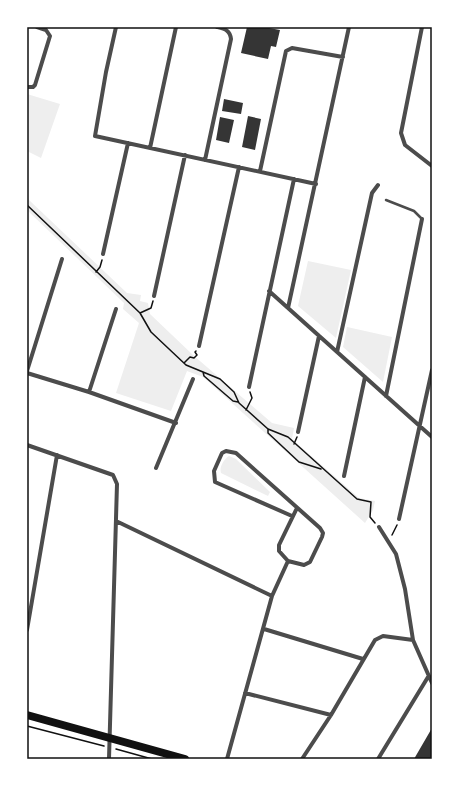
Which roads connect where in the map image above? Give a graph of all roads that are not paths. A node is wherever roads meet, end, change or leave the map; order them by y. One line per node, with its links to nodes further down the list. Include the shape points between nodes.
1 (37, 27): 8 (street, via 49,32 50,36 33,87)
2 (116, 27): 9 (street, via 95,136)
3 (217, 27): 12 (street, via 226,29 231,39)
4 (349, 27): 7 (street)
5 (422, 27): 13 (street, via 401,133 405,145)
6 (176, 29): 10 (street)
7 (343, 57): 15 (street, via 292,48 286,51); 17 (street)
8 (27, 87)
9 (128, 143): 10 (street); 21 (street)
10 (150, 148): 11 (street)
11 (185, 155): 12 (street); 24 (street)
12 (205, 160): 14 (street)
13 (432, 166)
14 (239, 167): 15 (street); 28 (street)
15 (260, 171): 16 (street)
16 (294, 179): 17 (street); 23 (street)
17 (316, 184): 25 (street)
18 (378, 185): 29 (street, via 372,193)
19 (386, 200): 20 (lane, via 414,211)
20 (422, 219): 36 (street)
21 (103, 254)
22 (62, 259): 31 (street)
23 (269, 291): 25 (street); 34 (street)
24 (154, 296)
25 (288, 308): 27 (street)
26 (116, 309): 35 (street)
27 (319, 336): 29 (street); 39 (street)
28 (199, 346)
29 (337, 352): 32 (street)
30 (432, 370): 38 (street)
31 (27, 372): 35 (street)
32 (365, 377): 36 (street); 44 (street)
33 (193, 378): 37 (street)
34 (249, 387)
35 (89, 392): 37 (street)
36 (386, 396): 38 (street)
37 (176, 423): 43 (street)
38 (419, 426): 40 (street); 47 (street)
39 (298, 432)
40 (432, 437)
41 (27, 445): 42 (street)
42 (57, 455): 48 (street, via 113,475 116,479); 53 (street)
43 (156, 468)
44 (344, 476)
45 (297, 508): 46 (street); 46 (street, via 236,453 222,453 214,471 215,482); 50 (street, via 323,533 310,562 304,565)
46 (292, 516): 50 (street, via 279,545 281,556)
47 (399, 519)
48 (116, 522): 51 (street); 61 (street)
49 (379, 527): 54 (street, via 388,540 400,569)
50 (288, 561): 51 (street)
51 (272, 596): 52 (street)
52 (264, 629): 55 (street); 58 (street)
53 (27, 630)
54 (413, 640): 55 (street, via 380,637 375,640); 56 (street)
55 (363, 659): 60 (street)
56 (428, 677): 57 (street); 66 (street)
57 (432, 683)
58 (245, 693): 60 (street); 64 (street)
59 (27, 715): 61 (main road)
60 (331, 715): 65 (street)
61 (109, 738): 62 (street); 63 (main road)
62 (109, 759)
63 (182, 759)
64 (227, 759)
65 (302, 759)
66 (378, 759)

